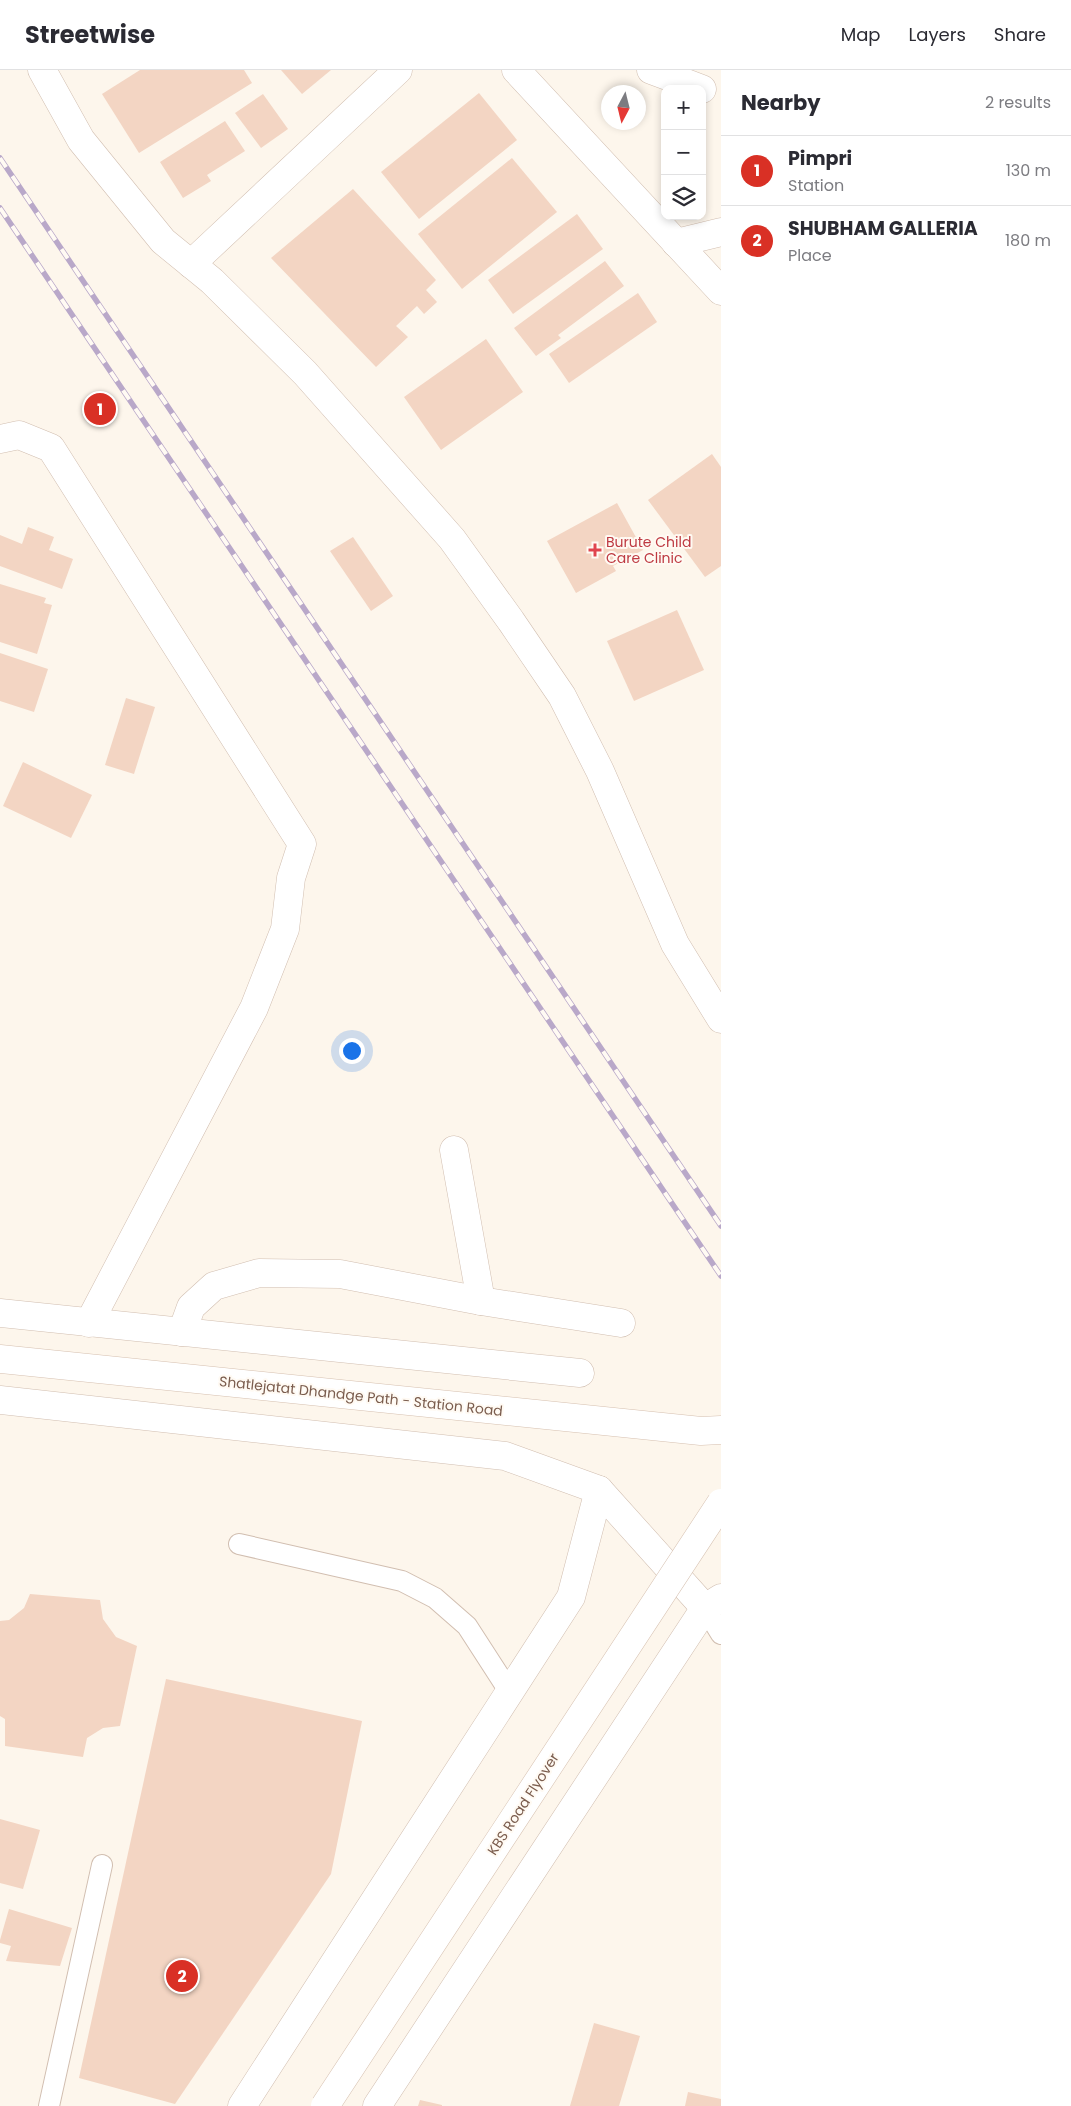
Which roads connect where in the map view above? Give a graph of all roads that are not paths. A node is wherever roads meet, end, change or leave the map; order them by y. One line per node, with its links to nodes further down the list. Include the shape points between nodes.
1 (42, 70): 10 (street, via 81,140 163,241)
2 (398, 70): 10 (street)
3 (516, 70): 9 (street)
4 (650, 70): 5 (street)
5 (691, 85)
6 (706, 90): 7 (street)
7 (721, 96)
8 (721, 232): 9 (street)
9 (676, 243): 11 (street)
10 (191, 264): 13 (street, via 305,373 376,451 452,539 506,613 562,696 600,771 675,944)
11 (721, 291)
12 (0, 439): 17 (street, via 19,435 52,448 302,844 291,878 285,930 254,1008)
13 (721, 1019)
14 (454, 1150): 15 (street)
15 (481, 1301): 18 (street); 19 (street, via 340,1274 259,1273 214,1286 191,1307)
16 (0, 1314): 17 (street)
17 (89, 1322): 19 (street)
18 (621, 1323)
19 (182, 1332): 21 (street)
20 (0, 1359): 23 (street, Shatlejatat Dhandge Path - Station Road, via 701,1431)
21 (580, 1373)
22 (0, 1400): 24 (street, via 504,1456)
23 (721, 1430)
24 (599, 1490): 27 (street); 29 (street, via 571,1597)
25 (721, 1504): 33 (street, KBS Road Flyover, bridge)
26 (239, 1544): 29 (lane, via 402,1581 436,1598 467,1626)
27 (713, 1603): 28 (lane); 34 (street)
28 (721, 1634)
29 (509, 1691): 32 (street)
30 (102, 1865): 31 (lane)
31 (48, 2106)
32 (242, 2106)
33 (325, 2106)
34 (377, 2106)

